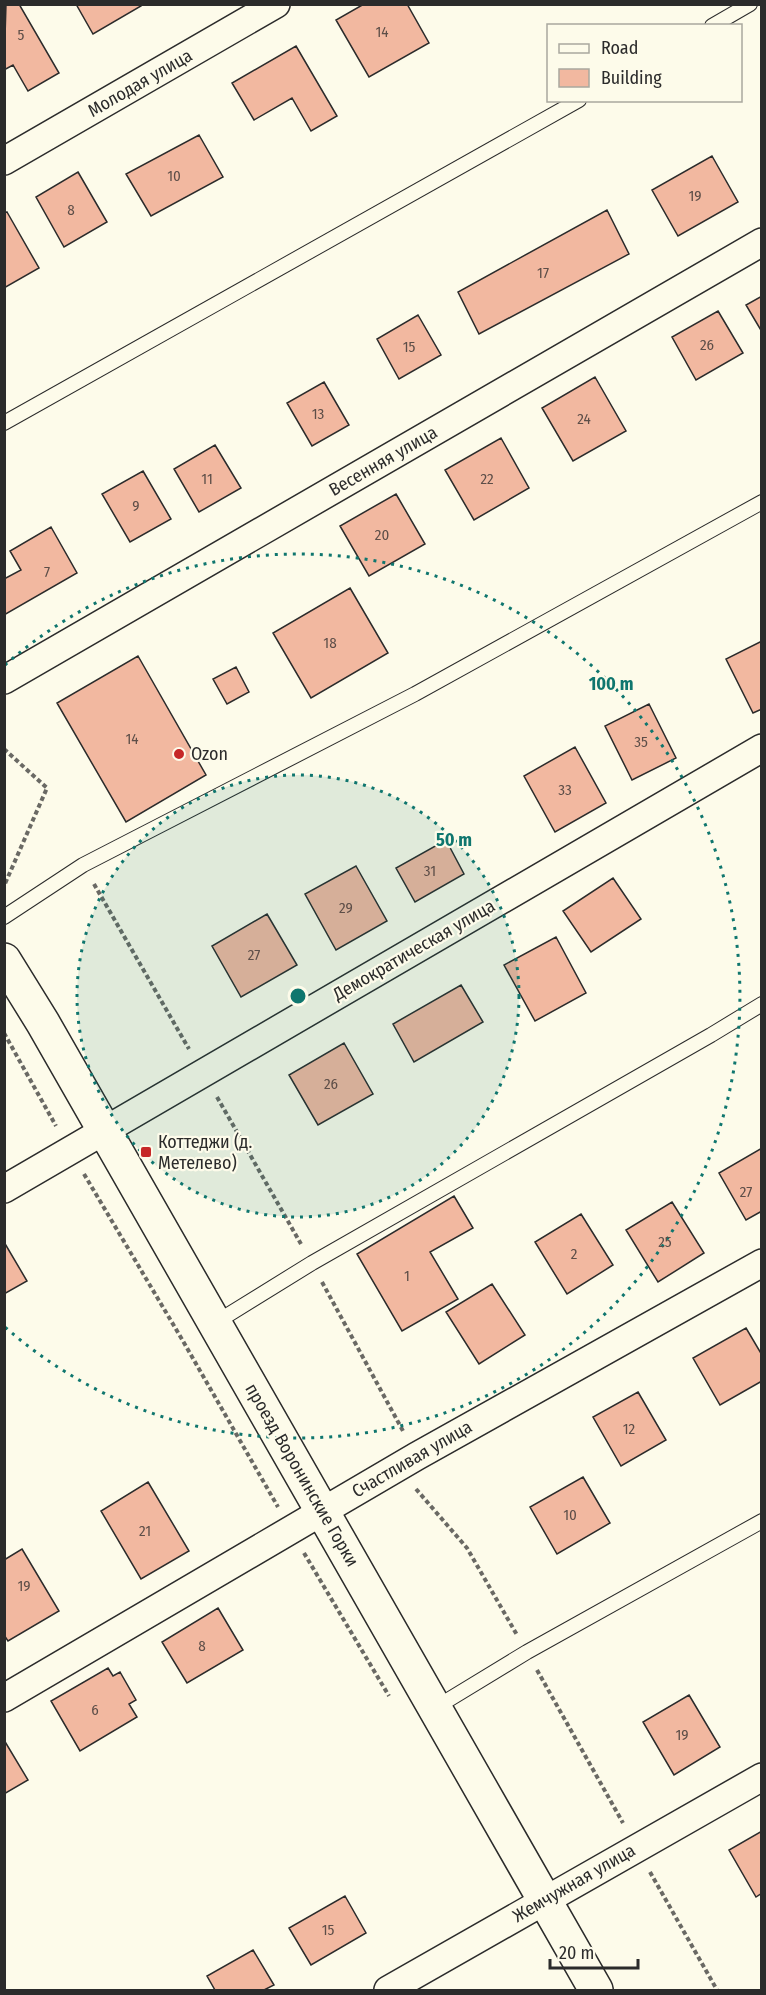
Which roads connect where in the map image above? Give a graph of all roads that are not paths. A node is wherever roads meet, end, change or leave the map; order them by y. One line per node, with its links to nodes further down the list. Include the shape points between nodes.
1 (276, 4): 5 (street, Молодая улица)
2 (750, 4): 3 (lane)
3 (715, 24)
4 (575, 102): 7 (lane)
5 (4, 161)
6 (762, 242): 9 (street, Весенняя улица)
7 (4, 423)
8 (762, 502): 11 (lane, via 415,694 83,865)
9 (4, 680)
10 (762, 748): 14 (street, Демократическая улица)
11 (4, 916)
12 (4, 960): 14 (street, проезд Воронинские Горки)
13 (762, 1004): 17 (lane)
14 (105, 1130): 15 (street, Демократическая улица); 17 (street, проезд Воронинские Горки)
15 (4, 1189)
16 (762, 1263): 18 (street, Счастливая улица)
17 (215, 1323): 18 (street, проезд Воронинские Горки)
18 (322, 1510): 20 (street, Счастливая улица); 21 (street, проезд Воронинские Горки)
19 (762, 1521): 21 (lane)
20 (4, 1698)
21 (435, 1708): 23 (street, проезд Воронинские Горки)
22 (762, 1777): 23 (street, Жемчужная улица)
23 (544, 1900): 24 (street, Жемчужная улица); 25 (street, проезд Воронинские Горки)
24 (388, 1990)
25 (596, 1990)

